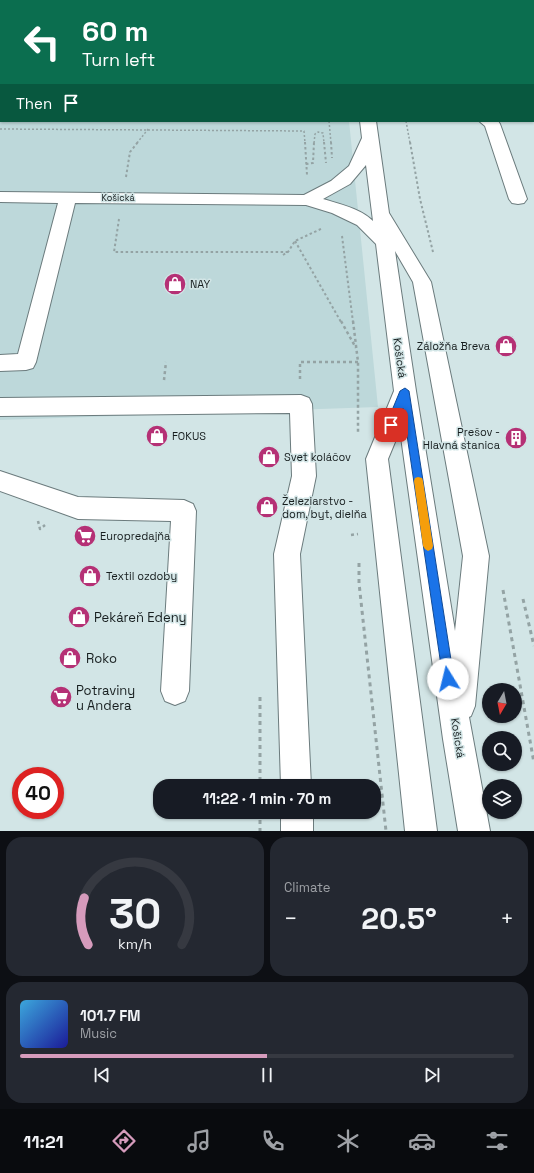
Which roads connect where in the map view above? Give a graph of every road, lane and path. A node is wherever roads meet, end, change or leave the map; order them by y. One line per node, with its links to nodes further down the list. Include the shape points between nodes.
1 (406, 122): 15 (path)
2 (488, 122): 11 (street, via 492,124)
3 (0, 129): 6 (path, via 304,131)
4 (369, 129): 12 (street, Košická, via 360,163 348,177); 13 (street, Košická)
5 (333, 163): 6 (path, via 326,163 323,133 318,132 315,134 313,163)
6 (306, 164): 7 (path)
7 (307, 174)
8 (0, 197): 9 (street, Košická)
9 (68, 198): 10 (street, Košická); 23 (street, via 26,362)
10 (122, 198): 12 (street, Košická); 18 (path, via 114,252)
11 (518, 199)
12 (307, 200): 17 (street, Košická, via 338,209 363,221)
13 (379, 209): 17 (street, Košická); 34 (street, via 422,282 476,556)
14 (327, 227): 16 (path)
15 (428, 232)
16 (295, 241): 18 (path); 20 (path)
17 (383, 241): 24 (street, Košická)
18 (288, 252): 19 (path)
19 (283, 255)
20 (357, 350)
21 (300, 362): 22 (path)
22 (358, 362)
23 (0, 363)
24 (405, 391): 34 (street, Košická); 40 (street, via 377,459)
25 (0, 407): 35 (street, via 301,404 304,476 287,554)
26 (0, 481): 33 (street, via 78,508 184,511)
27 (359, 534): 28 (path)
28 (351, 535)
29 (355, 578): 30 (path)
30 (359, 584)
31 (523, 599): 32 (path)
32 (534, 646)
33 (175, 691)
34 (458, 739): 41 (street, Košická)
35 (296, 779)
36 (260, 819): 38 (path)
37 (297, 819): 39 (street)
38 (260, 831)
39 (298, 831)
40 (421, 831)
41 (474, 831)

